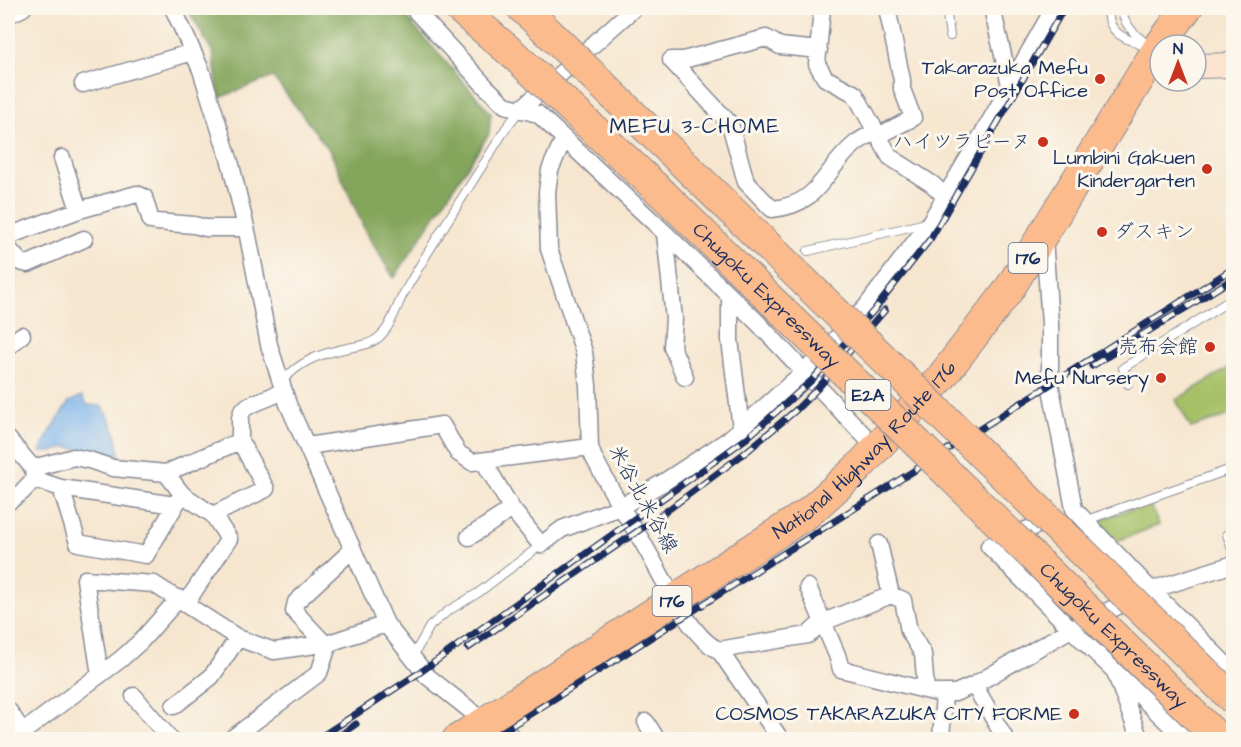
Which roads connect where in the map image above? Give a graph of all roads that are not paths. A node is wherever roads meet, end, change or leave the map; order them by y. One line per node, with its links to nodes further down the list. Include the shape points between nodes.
1 (23, 8): 14 (street)
2 (173, 8): 21 (street)
3 (413, 8): 27 (street, via 486,87 505,105)
4 (459, 8): 108 (highway, Chugoku Expressway / E2A, bridge, via 666,197)
5 (634, 8): 27 (street)
6 (822, 8): 20 (street)
7 (887, 8): 28 (street, via 902,89 913,118)
8 (946, 8): 17 (lane)
9 (992, 8): 26 (street)
10 (1054, 8): 26 (street)
11 (1109, 8): 19 (lane, via 1107,18 1113,30)
12 (1122, 8): 18 (lane, via 1135,35)
13 (1187, 8): 16 (highway, National Highway Route 176 / 176)
14 (8, 15)
15 (533, 17): 92 (highway, Chugoku Expressway / E2A, bridge)
16 (1170, 33)
17 (950, 36)
18 (1148, 43)
19 (1148, 46)
20 (819, 50): 28 (street, via 817,64 825,78 855,94); 28 (street, via 780,46 766,38 671,60 730,124 746,182 772,209 804,200 855,144)
21 (193, 52): 25 (street); 34 (street, via 231,165)
22 (1233, 65): 23 (street)
23 (1208, 66)
24 (1148, 67): 36 (highway, National Highway Route 176 / 176)
25 (83, 84)
26 (1010, 86): 31 (street)
27 (520, 110): 29 (street, via 538,114); 48 (lane, via 404,292 385,332 365,345 307,360 293,369)
28 (876, 134): 31 (street, via 890,157)
29 (563, 140): 35 (street); 53 (street, 米谷北米谷線, via 550,170 547,192 549,249 584,352)
30 (62, 158): 32 (street)
31 (945, 196): 33 (street)
32 (79, 210): 34 (street, via 137,194 144,197 151,221); 37 (street)
33 (930, 222): 40 (lane); 45 (street, via 865,308)
34 (246, 228): 48 (street, via 269,345)
35 (665, 233): 41 (street); 46 (street, via 674,318 672,347)
36 (1043, 234): 54 (highway, National Highway Route 176 / 176, via 1008,291 940,379); 65 (street, via 1050,383)
37 (8, 236)
38 (84, 239): 39 (street, via 28,264 20,262)
39 (8, 248)
40 (808, 251)
41 (730, 298): 45 (street); 49 (street, via 730,340)
42 (1233, 302): 47 (lane, via 1123,368)
43 (22, 334): 44 (street)
44 (8, 347)
45 (804, 372): 49 (street); 54 (street)
46 (685, 377)
47 (1128, 384)
48 (282, 387): 51 (street, via 242,411); 52 (street)
49 (741, 428): 62 (street, via 664,482)
50 (8, 439): 58 (street)
51 (240, 441): 57 (street); 64 (street, via 266,489)
52 (308, 446): 55 (street, via 442,425 458,453 472,462); 70 (street)
53 (590, 447): 55 (street); 62 (street, 米谷北米谷線)
54 (876, 448): 76 (highway, National Highway Route 176 / 176, via 808,513)
55 (484, 462): 63 (street)
56 (1233, 468): 65 (lane)
57 (166, 473): 58 (street, via 113,468 74,458); 60 (street)
58 (33, 474): 59 (street); 61 (street, via 22,492)
59 (61, 488): 60 (street); 60 (street, via 78,543 146,555)
60 (179, 500): 64 (street)
61 (8, 502)
62 (620, 507): 69 (street, via 562,529); 76 (street, 米谷北米谷線)
63 (512, 509): 67 (street); 69 (street)
64 (213, 515): 77 (street, via 229,539)
65 (1079, 515): 74 (street); 80 (street, via 989,546)
66 (1227, 534): 71 (lane)
67 (469, 537)
68 (879, 544): 75 (street)
69 (541, 545): 84 (lane, via 430,626)
70 (353, 549): 79 (street); 82 (street, via 296,602 294,611)
71 (1233, 556)
72 (1233, 564): 74 (street)
73 (808, 587): 78 (street)
74 (1151, 590): 80 (street); 86 (street)
75 (891, 595): 78 (street); 89 (street, via 903,600 909,631 923,654)
76 (674, 600): 83 (street, 米谷北米谷線, via 700,635); 95 (highway, National Highway Route 176 / 176)
77 (182, 601): 81 (street); 87 (street); 87 (street, via 154,584 85,579)
78 (821, 622): 83 (street, via 808,635); 89 (street, via 841,669)
79 (386, 624): 82 (street); 84 (street)
80 (1071, 628): 85 (street); 88 (street)
81 (238, 638): 82 (street, via 274,651); 93 (street, via 211,677)
82 (327, 643): 99 (street, via 319,673)
83 (719, 650): 103 (street, 米谷北米谷線)
84 (411, 658): 95 (street, via 427,676)
85 (1114, 668): 106 (street); 107 (street)
86 (1233, 673)
87 (100, 675): 97 (street)
88 (974, 686): 90 (street); 105 (street)
89 (926, 690): 90 (street)
90 (944, 693): 104 (street)
91 (134, 696): 98 (street)
92 (1233, 700)
93 (174, 706)
94 (8, 710): 97 (street)
95 (489, 719): 100 (highway, National Highway Route 176 / 176); 101 (street)
96 (646, 722): 102 (street)
97 (22, 736)
98 (171, 740)
99 (230, 740)
100 (457, 740)
101 (514, 740)
102 (657, 740)
103 (781, 740)
104 (941, 740)
105 (1006, 740)
106 (1140, 740)
107 (1186, 740)
108 (1220, 740)

